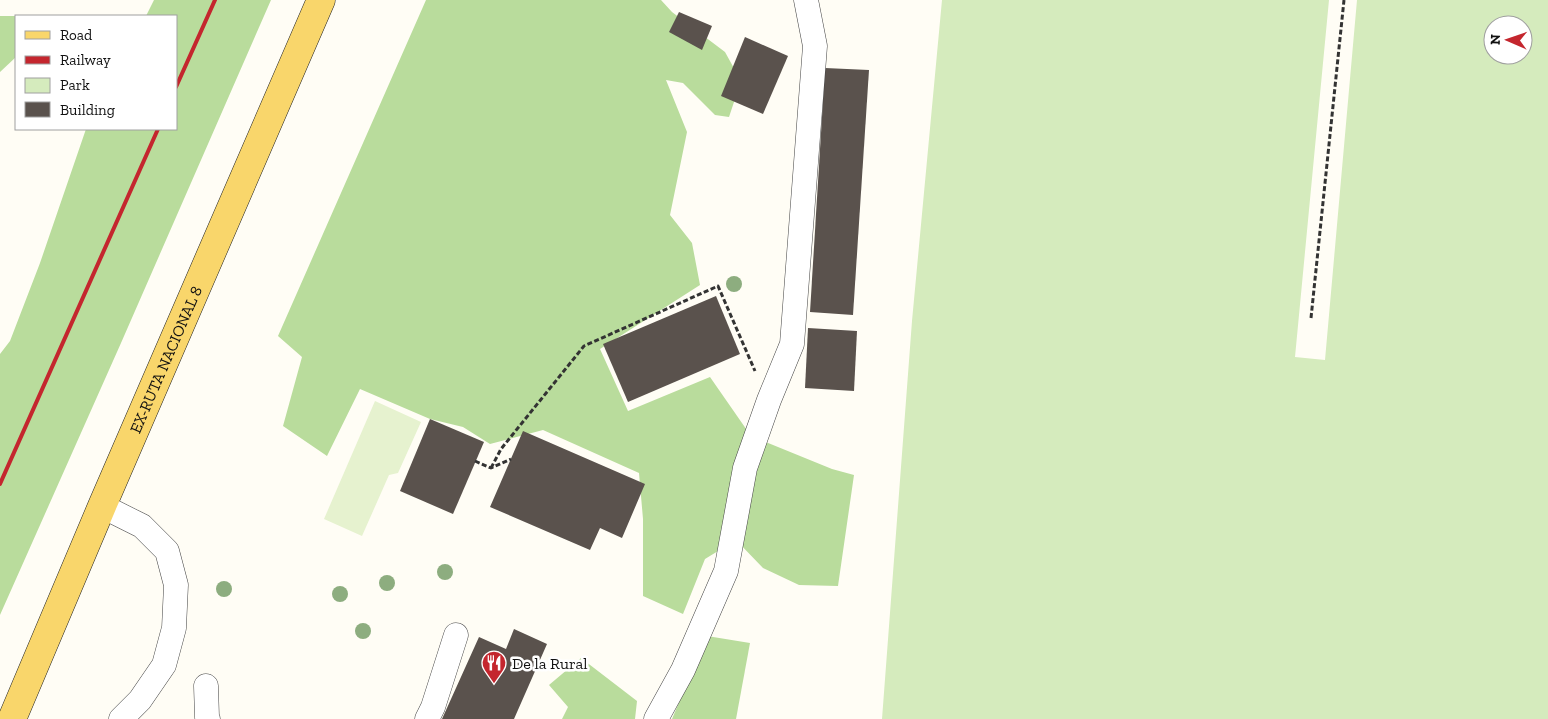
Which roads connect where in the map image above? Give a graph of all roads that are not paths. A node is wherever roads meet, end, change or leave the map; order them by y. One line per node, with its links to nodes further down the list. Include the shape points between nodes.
1 (321, 0): 3 (main road, EX-RUTA NACIONAL 8)
2 (806, 0): 10 (lane, via 815,46 792,344 744,468 726,571 683,670)
3 (102, 506): 6 (main road, EX-RUTA NACIONAL 8); 7 (lane, via 142,526 167,551 176,585 174,628 164,665 140,700)
4 (456, 635): 9 (lane)
5 (206, 686): 8 (lane)
6 (12, 719)
7 (121, 719)
8 (208, 719)
9 (427, 719)
10 (656, 719)

